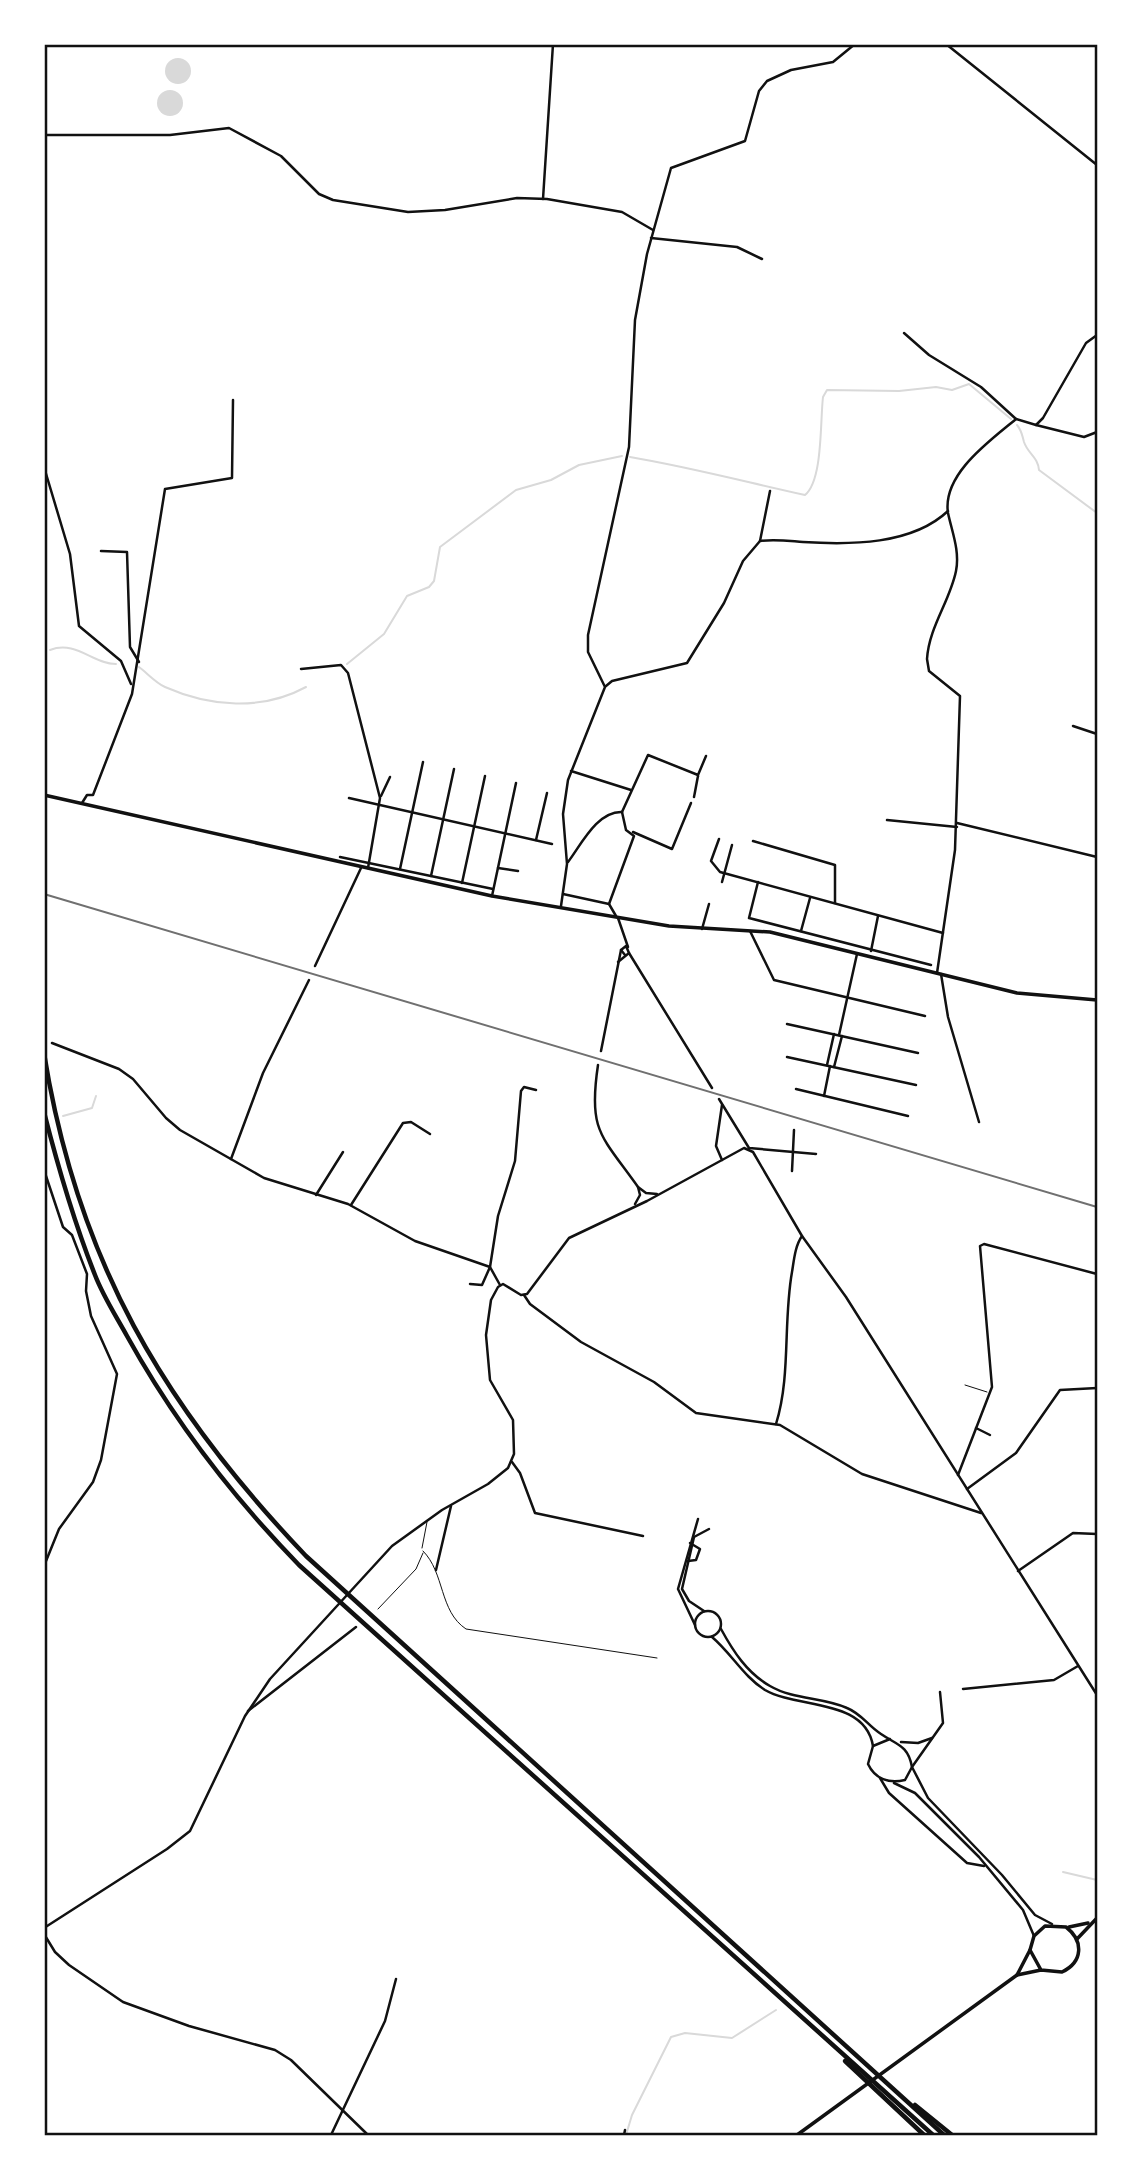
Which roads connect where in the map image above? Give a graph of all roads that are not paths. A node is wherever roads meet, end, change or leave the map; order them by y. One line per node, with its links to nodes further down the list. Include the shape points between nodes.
1 (553, 44): 6 (street)
2 (855, 44): 7 (street, via 833,62 791,70 767,81 759,91 749,134 740,145 671,168)
3 (946, 44): 5 (street)
4 (44, 137): 6 (street, via 170,135 229,128 281,156 319,194 333,200 408,212 517,198)
5 (1097, 165)
6 (543, 200): 7 (street, via 622,212)
7 (653, 230): 8 (street)
8 (651, 238): 9 (street, via 737,247); 24 (street, via 635,320 629,447 588,635 588,652)
9 (762, 259)
10 (904, 333): 13 (street, via 929,355 981,387)
11 (1097, 335): 14 (street, via 1086,343)
12 (233, 400): 21 (street, via 232,478 164,489)
13 (1016, 419): 14 (street); 18 (street, via 978,449 962,470)
14 (1036, 425): 15 (street, via 1084,437)
15 (1097, 432)
16 (44, 467): 23 (street, via 70,554 79,626 121,661)
17 (770, 491): 19 (street)
18 (948, 511): 19 (street, via 927,526 888,538); 50 (street, via 957,563 927,659 929,671 961,701)
19 (760, 541): 24 (street, via 743,561 724,603 687,663 612,681)
20 (101, 551): 21 (street, via 127,552 130,647)
21 (139, 662): 23 (street)
22 (301, 669): 41 (street, via 345,667)
23 (131, 684): 38 (street, via 132,694)
24 (605, 687): 30 (street)
25 (1073, 726): 26 (street)
26 (1097, 734)
27 (706, 756): 31 (street)
28 (423, 762): 47 (street)
29 (454, 769): 48 (street)
30 (571, 771): 35 (street); 62 (street, via 563,814)
31 (698, 775): 35 (street, via 648,755); 39 (street)
32 (485, 776): 51 (street)
33 (390, 777): 41 (street)
34 (516, 783): 53 (street)
35 (631, 790): 46 (street)
36 (547, 793): 55 (street)
37 (44, 795): 42 (main road)
38 (93, 795): 42 (street, via 87,795); 44 (street)
39 (694, 797)
40 (349, 798): 45 (street)
41 (380, 798): 45 (street)
42 (82, 803): 44 (main road)
43 (691, 803): 52 (street, via 672,849)
44 (91, 805): 63 (main road)
45 (378, 805): 47 (street); 61 (street)
46 (622, 812): 52 (street, via 626,830); 62 (street, via 611,813 598,824)
47 (412, 813): 48 (street); 66 (street)
48 (443, 820): 51 (street); 69 (street)
49 (887, 820): 50 (street)
50 (957, 825): 60 (street); 88 (street)
51 (473, 827): 53 (street); 72 (street)
52 (632, 832): 77 (street)
53 (505, 834): 55 (street); 65 (street)
54 (719, 839): 68 (street, via 712,864)
55 (536, 840): 57 (street)
56 (753, 841): 79 (street, via 835,864)
57 (552, 844)
58 (732, 845): 68 (street)
59 (340, 857): 61 (street)
60 (1097, 857)
61 (369, 862): 64 (street); 66 (street)
62 (566, 864): 74 (street)
63 (361, 866): 64 (main road); 99 (street)
64 (368, 868): 75 (main road)
65 (498, 868): 67 (street); 73 (street)
66 (400, 869): 69 (street)
67 (518, 871)
68 (724, 873): 70 (street); 71 (street)
69 (431, 876): 72 (street)
70 (722, 882)
71 (758, 882): 76 (street); 83 (street, via 749,918)
72 (462, 883): 73 (street)
73 (493, 890): 75 (street)
74 (563, 894): 77 (street); 80 (street)
75 (492, 896): 80 (main road)
76 (811, 897): 79 (street); 86 (street)
77 (609, 904): 81 (street)
78 (709, 904): 84 (street)
79 (835, 904): 82 (street)
80 (561, 906): 81 (main road)
81 (616, 916): 84 (main road); 89 (street)
82 (878, 916): 88 (street); 93 (street)
83 (771, 924): 86 (street); 87 (street)
84 (702, 929): 85 (main road)
85 (750, 931): 87 (main road); 102 (street, via 774,980)
86 (801, 931): 90 (street)
87 (770, 932): 90 (main road)
88 (943, 933): 100 (street)
89 (625, 936): 91 (street); 92 (street)
90 (837, 946): 93 (street); 95 (main road)
91 (628, 947): 92 (street); 94 (street)
92 (621, 949): 96 (street); 97 (street)
93 (871, 951): 98 (street)
94 (629, 953): 96 (street); 115 (street)
95 (857, 954): 100 (main road); 102 (street)
96 (625, 955): 97 (street)
97 (617, 963): 108 (street)
98 (931, 965)
99 (315, 966)
100 (939, 974): 103 (main road, via 1017,993); 123 (street)
101 (309, 980): 130 (street, via 258,1086)
102 (847, 998): 104 (street); 106 (street)
103 (1097, 1000)
104 (925, 1016)
105 (787, 1024): 106 (street)
106 (838, 1035): 109 (street); 113 (street); 113 (street)
107 (52, 1043): 130 (street, via 119,1069 134,1079 166,1118)
108 (601, 1051)
109 (918, 1053)
110 (44, 1054): 207 (highway, via 65,1156 106,1273 155,1366 222,1463 306,1556)
111 (787, 1057): 113 (street)
112 (598, 1065): 134 (street, via 595,1118)
113 (830, 1066): 114 (street); 118 (street)
114 (916, 1085)
115 (712, 1088)
116 (796, 1089): 118 (street)
117 (536, 1090): 143 (street, via 524,1087 521,1091 518,1142 496,1224)
118 (824, 1096): 122 (street)
119 (719, 1099): 120 (street)
120 (723, 1104): 126 (street); 131 (street, via 716,1146)
121 (44, 1112): 206 (highway, via 96,1277 155,1387 226,1485 299,1566)
122 (908, 1116)
123 (979, 1122)
124 (794, 1130): 128 (street)
125 (430, 1134): 140 (street, via 411,1122 403,1123)
126 (749, 1149): 128 (street); 131 (street); 142 (street)
127 (343, 1152): 137 (street)
128 (793, 1152): 129 (street); 133 (street)
129 (816, 1154)
130 (230, 1159): 137 (street, via 280,1185)
131 (722, 1160): 136 (street)
132 (44, 1170): 169 (street, via 63,1227 72,1235 87,1274 91,1316 117,1374 93,1482 60,1529)
133 (792, 1171)
134 (638, 1187): 135 (street); 138 (street)
135 (646, 1193): 136 (street); 139 (street)
136 (660, 1194): 139 (street)
137 (316, 1195): 140 (street)
138 (640, 1195): 139 (street); 141 (street)
139 (647, 1201): 141 (street)
140 (351, 1205): 143 (street, via 415,1241)
141 (634, 1206): 147 (street, via 569,1238)
142 (802, 1236): 151 (street, via 788,1299 785,1388); 155 (street, via 846,1297)
143 (490, 1267): 145 (street, via 482,1285); 146 (street)
144 (1097, 1274): 150 (street, via 984,1244 979,1252)
145 (470, 1284)
146 (500, 1285): 147 (street); 154 (street, via 491,1300 486,1335 490,1380 513,1420)
147 (524, 1295): 151 (street, via 581,1342 654,1382 690,1410 716,1418)
148 (965, 1385): 150 (lane)
149 (1097, 1388): 156 (street, via 1060,1390 1016,1453)
150 (989, 1393): 152 (street)
151 (776, 1424): 159 (street, via 862,1474)
152 (976, 1428): 153 (street); 155 (street)
153 (990, 1435)
154 (512, 1462): 157 (street, via 488,1484); 165 (street, via 535,1513)
155 (958, 1475): 156 (street)
156 (967, 1489): 159 (street)
157 (452, 1503): 158 (street); 160 (street)
158 (442, 1510): 160 (street); 162 (street)
159 (981, 1513): 171 (street)
160 (448, 1516): 170 (street)
161 (698, 1519): 166 (street)
162 (428, 1520): 167 (lane); 183 (street, via 392,1546 356,1584 270,1679)
163 (709, 1529): 166 (street)
164 (1097, 1534): 171 (street, via 1073,1533)
165 (643, 1536)
166 (691, 1543): 168 (street); 168 (street, via 699,1547 698,1558)
167 (423, 1551): 170 (lane); 172 (lane, via 416,1569)
168 (686, 1560): 173 (street, via 684,1595); 174 (street, via 679,1593)
169 (44, 1566)
170 (436, 1570): 178 (lane, via 451,1614 466,1629)
171 (1018, 1571): 179 (street)
172 (378, 1609)
173 (704, 1611): 174 (street); 176 (street, via 716,1613)
174 (695, 1625): 177 (street, via 700,1635)
175 (356, 1627): 183 (street)
176 (721, 1629): 177 (street); 185 (street, via 750,1670 768,1685 789,1695 849,1708)
177 (712, 1637): 187 (street, via 755,1683 787,1700 847,1713 867,1729)
178 (657, 1658)
179 (1078, 1666): 180 (street, via 1054,1680); 182 (street)
180 (963, 1689)
181 (940, 1692): 184 (street, via 944,1716)
182 (1097, 1695)
183 (248, 1711): 196 (street, via 190,1831)
184 (934, 1736): 186 (street, via 918,1743); 188 (street)
185 (890, 1739): 186 (street); 187 (street)
186 (897, 1741): 188 (street, via 906,1749)
187 (873, 1746): 189 (street, via 868,1763)
188 (912, 1767): 190 (street, via 908,1779); 194 (street, via 928,1798 1035,1915)
189 (880, 1778): 190 (street); 191 (street, via 889,1793 967,1863)
190 (891, 1782): 191 (street, via 915,1793)
191 (987, 1867): 198 (street, via 1023,1910)
192 (1097, 1918): 193 (main road)
193 (1090, 1923): 195 (main road); 200 (main road)
194 (1052, 1924): 195 (main road); 198 (main road)
195 (1066, 1927): 200 (main road)
196 (44, 1928)
197 (44, 1934): 199 (street)
198 (1034, 1936): 202 (main road)
199 (46, 1939): 201 (street); 208 (street, via 55,1952 106,1993 177,2022 275,2050)
200 (1077, 1940): 203 (main road, via 1078,1956 1069,1969)
201 (44, 1944)
202 (1030, 1950): 203 (main road); 204 (main road)
203 (1041, 1970): 204 (main road)
204 (1017, 1975): 211 (main road)
205 (396, 1979): 208 (street, via 385,2021)
206 (830, 2044): 212 (highway); 213 (highway)
207 (886, 2082): 214 (highway); 215 (highway)
208 (343, 2108): 209 (street); 210 (street)
209 (331, 2135)
210 (369, 2135)
211 (797, 2135)
212 (924, 2135)
213 (933, 2135)
214 (944, 2135)
215 (952, 2135)

